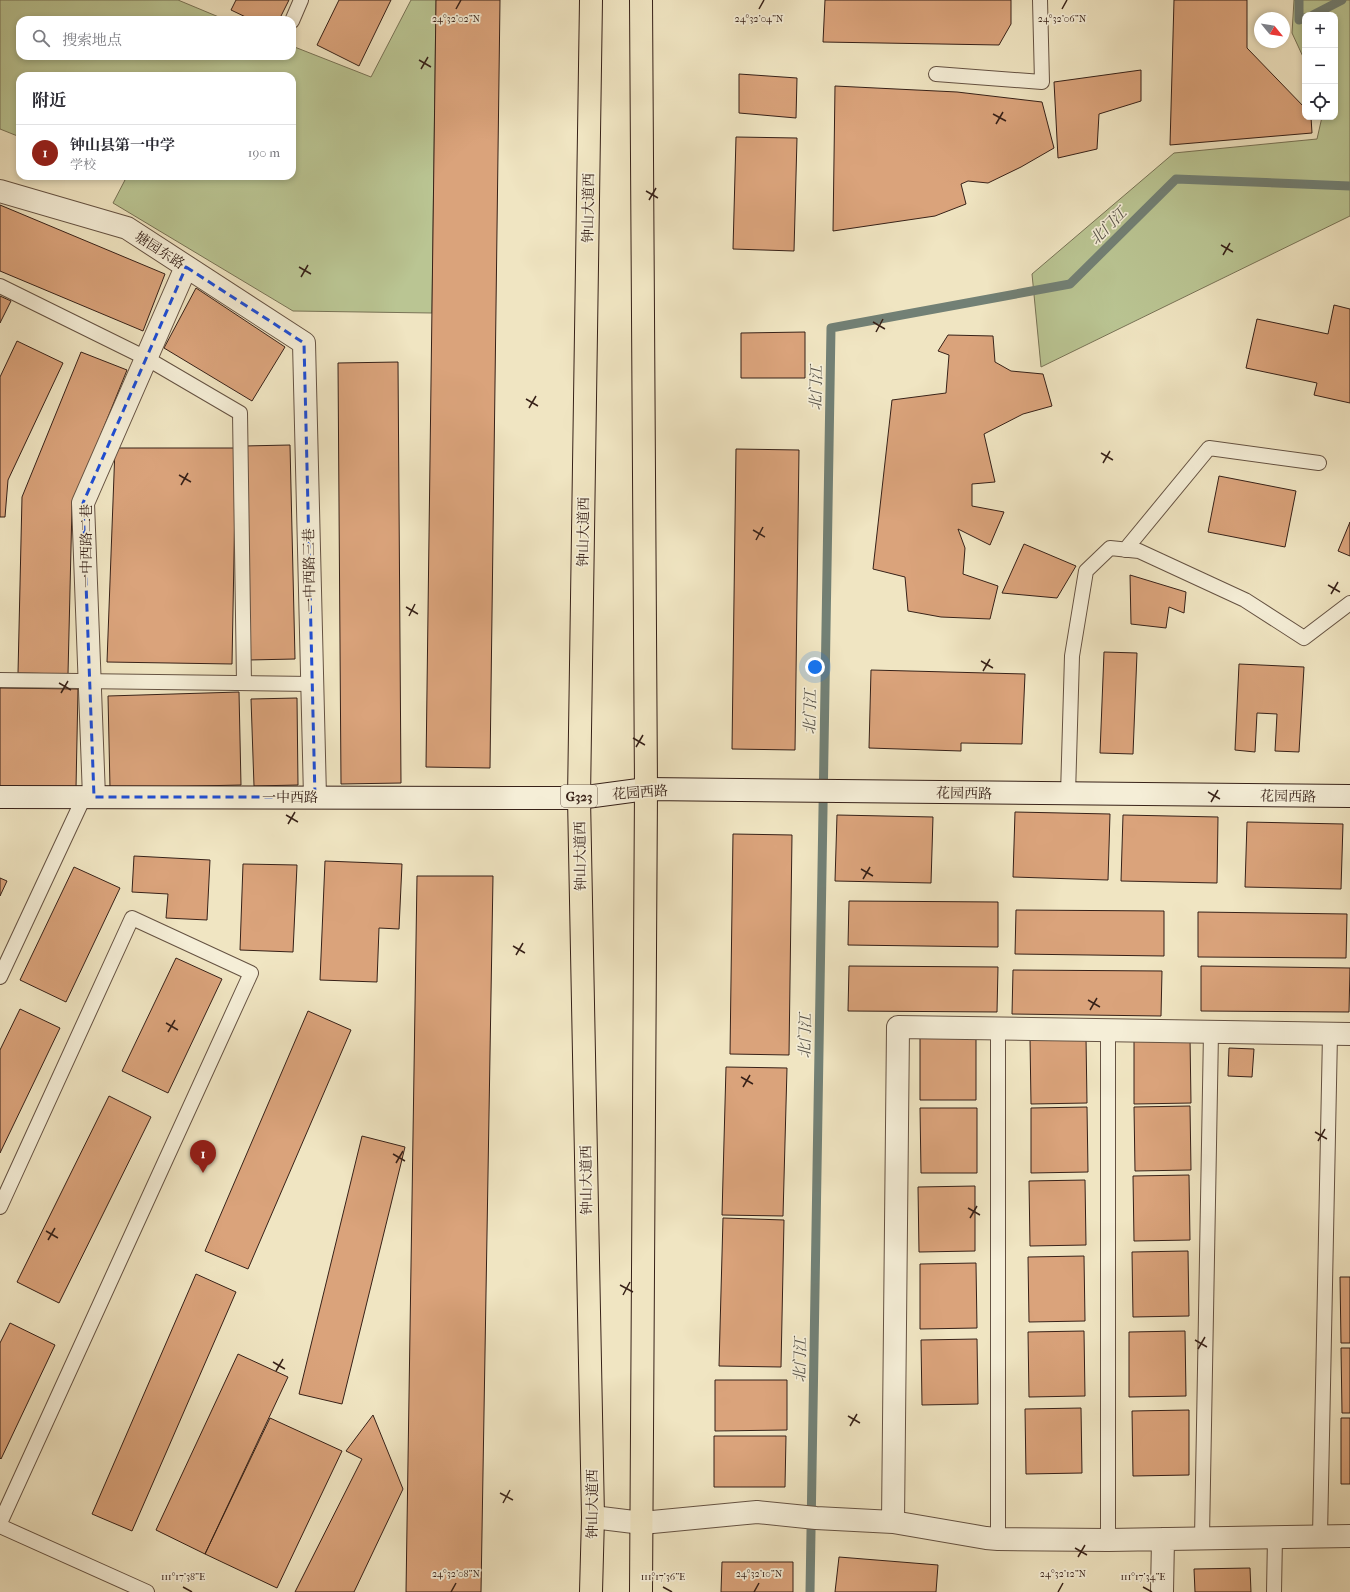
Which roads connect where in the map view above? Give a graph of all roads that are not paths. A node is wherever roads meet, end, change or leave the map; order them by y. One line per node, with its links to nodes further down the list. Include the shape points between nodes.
1 (301, 0): 5 (lane)
2 (591, 0): 25 (highway, 钟山大道西 / G323)
3 (641, 0): 19 (highway)
4 (1040, 0): 6 (lane, via 1042,82)
5 (294, 16)
6 (936, 74)
7 (0, 191): 8 (street, 塘园东路, via 127,228)
8 (186, 267): 10 (street, 塘园东路); 11 (street, 一中西路二巷)
9 (0, 286): 11 (lane)
10 (304, 343): 18 (street, 一中西路三巷)
11 (146, 358): 16 (street, 一中西路二巷, via 83,503); 17 (lane, via 240,413)
12 (1319, 463): 13 (lane, via 1209,448)
13 (1125, 550): 14 (lane, via 1139,551 1245,600 1304,638); 20 (lane, via 1110,548 1086,572 1072,656)
14 (1350, 603)
15 (0, 680): 16 (lane)
16 (89, 681): 17 (lane); 23 (street, 一中西路二巷)
17 (244, 683): 18 (lane)
18 (312, 684): 24 (street, 一中西路三巷)
19 (646, 789): 20 (street, 花园西路); 25 (street, 花园西路); 34 (highway)
20 (1068, 794): 21 (street, 花园西路)
21 (1350, 796)
22 (0, 797): 23 (street, 一中西路)
23 (89, 797): 24 (street, 一中西路); 26 (lane)
24 (315, 797): 25 (street, 一中西路)
25 (579, 798): 32 (highway, 钟山大道西 / G323)
26 (0, 977)
27 (998, 1029): 28 (street); 33 (street, via 898,1027); 40 (lane)
28 (1108, 1031): 29 (street); 42 (lane)
29 (1211, 1032): 30 (street); 39 (lane)
30 (1340, 1034): 36 (lane)
31 (0, 1207): 35 (lane, via 132,918 252,973)
32 (593, 1517): 34 (street); 44 (highway, 钟山大道西 / G323)
33 (893, 1522): 34 (street, via 757,1512); 40 (street)
34 (642, 1523): 45 (highway)
35 (0, 1524): 43 (lane)
36 (1320, 1536): 37 (street); 38 (street)
37 (1350, 1536)
38 (1276, 1537): 39 (street); 47 (lane)
39 (1202, 1538): 41 (street)
40 (998, 1539): 42 (street)
41 (1163, 1539): 42 (street); 46 (street)
42 (1108, 1540)
43 (147, 1592)
44 (591, 1592)
45 (641, 1592)
46 (1162, 1592)
47 (1274, 1592)

